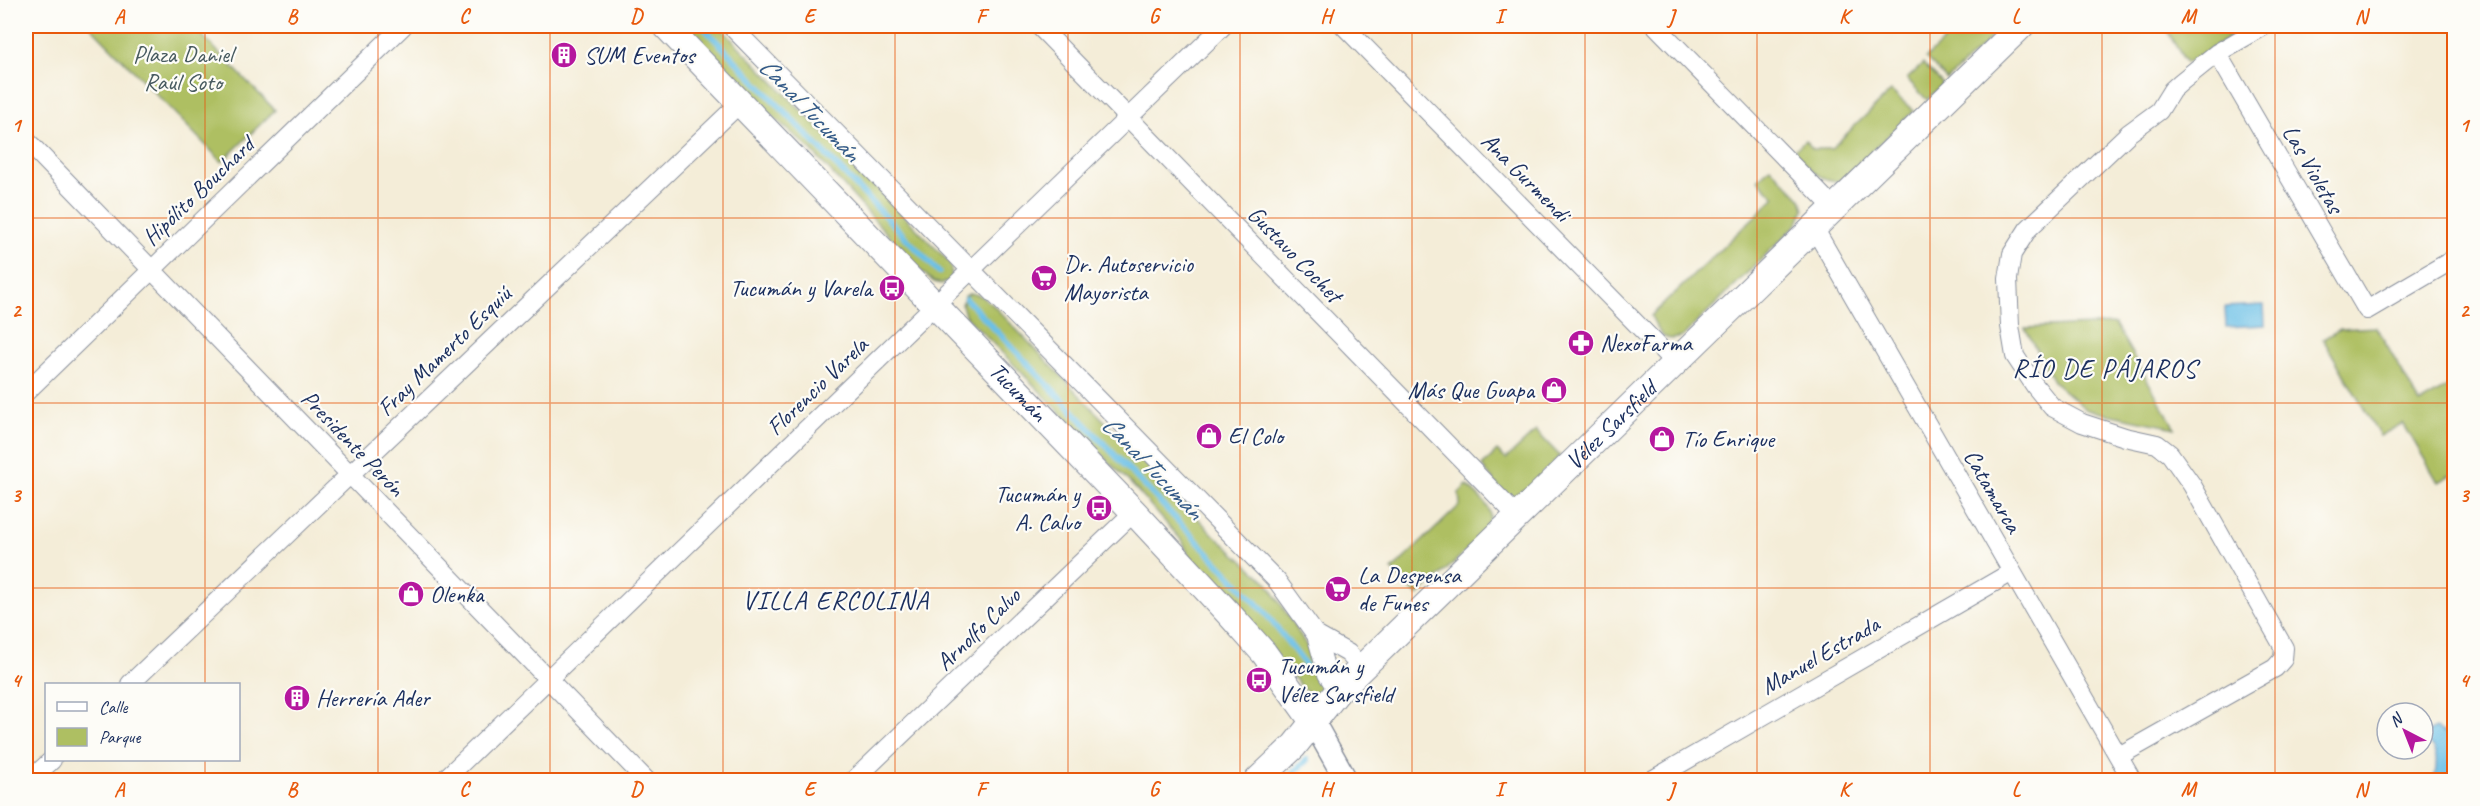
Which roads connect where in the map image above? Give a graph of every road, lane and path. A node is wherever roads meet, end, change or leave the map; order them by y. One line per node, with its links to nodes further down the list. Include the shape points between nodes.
1 (403, 26): 18 (street, Hipólito Bouchard)
2 (666, 26): 11 (main road, Tucumán)
3 (731, 26): 17 (street)
4 (1039, 26): 12 (street, Gustavo Cochet)
5 (1222, 26): 12 (street, Florencio Varela)
6 (1344, 26): 20 (street, Ana Gurmendi)
7 (1656, 26): 14 (street)
8 (2264, 26): 10 (street)
9 (2015, 27): 14 (main road, Vélez Sarsfield)
10 (2217, 53): 16 (street, Las Violetas, via 2367,310); 32 (street, via 2172,90 2159,111 2129,133 2028,229 2012,254 2008,279 2015,356 2052,407 2082,423 2157,444 2170,454 2192,485 2284,648 2283,660 2275,668)
11 (741, 102): 19 (main road, Tucumán); 22 (street, Fray Mamerto Esquiú)
12 (1128, 118): 17 (street, Florencio Varela); 24 (street, Gustavo Cochet)
13 (26, 140): 18 (street, Presidente Perón)
14 (1833, 207): 15 (main road, Vélez Sarsfield)
15 (1813, 226): 20 (main road, Vélez Sarsfield); 25 (street, Catamarca)
16 (2454, 259)
17 (972, 269): 19 (street, Florencio Varela); 26 (street, via 1277,581)
18 (151, 270): 21 (street, Hipólito Bouchard); 22 (street, Presidente Perón)
19 (935, 305): 23 (main road, Tucumán); 28 (street, Florencio Varela)
20 (1674, 362): 24 (main road, Vélez Sarsfield)
21 (26, 392)
22 (350, 474): 28 (street, Presidente Perón); 29 (street, Fray Mamerto Esquiú)
23 (1134, 512): 31 (main road, Tucumán, via 1264,653); 37 (street, Arnolfo Calvo)
24 (1517, 516): 27 (main road, Vélez Sarsfield)
25 (2012, 572): 32 (street, Catamarca); 40 (street, Manuel Estrada)
26 (1316, 635): 27 (street, via 1348,653); 30 (street, via 1327,674)
27 (1362, 668): 30 (main road, Vélez Sarsfield)
28 (549, 680): 35 (street, Florencio Varela); 36 (street, Presidente Perón)
29 (131, 683)
30 (1338, 691): 31 (main road, Vélez Sarsfield)
31 (1314, 723): 38 (main road, Vélez Sarsfield); 39 (street, Tucumán)
32 (2119, 756): 41 (street, Catamarca)
33 (50, 761): 34 (street)
34 (30, 780)
35 (444, 780)
36 (646, 780)
37 (854, 780)
38 (1258, 780)
39 (1346, 780)
40 (1652, 780)
41 (2133, 780)

